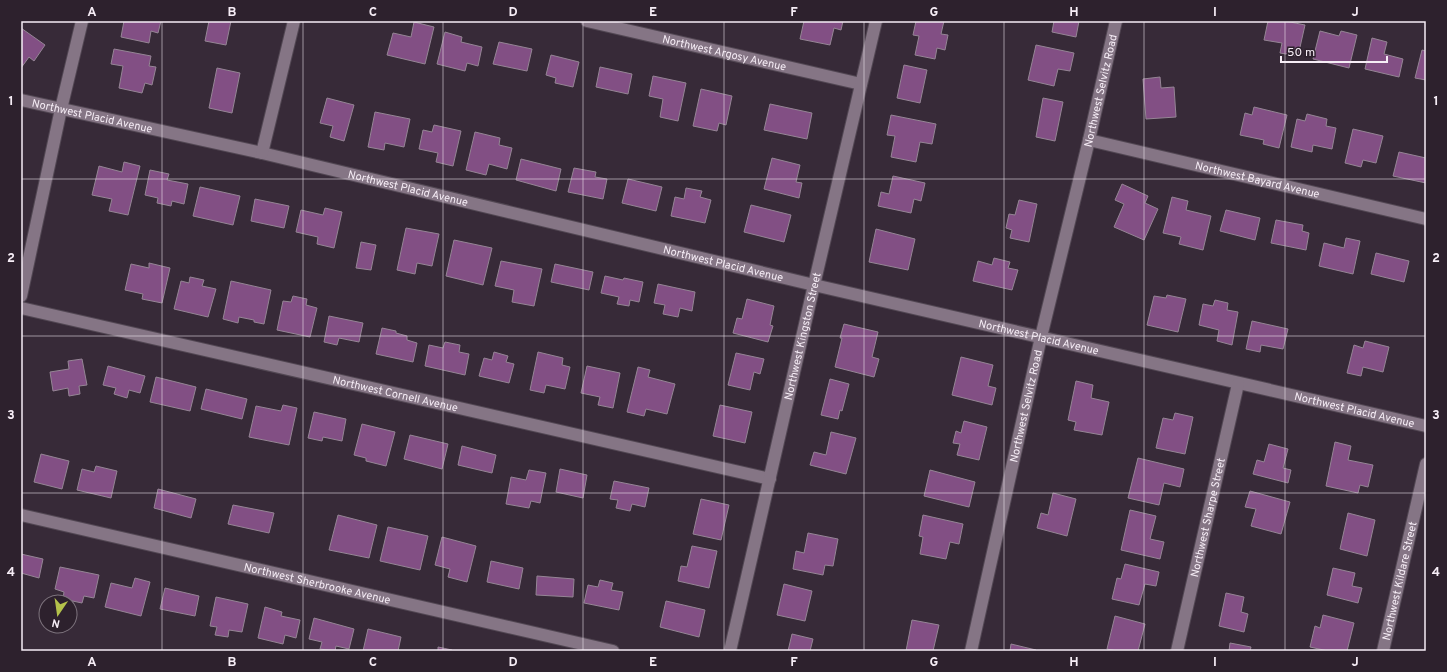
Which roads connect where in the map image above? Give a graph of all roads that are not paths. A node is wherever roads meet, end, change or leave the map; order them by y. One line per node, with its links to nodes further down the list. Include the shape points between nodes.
1 (82, 21): 8 (street)
2 (294, 21): 10 (street)
3 (587, 21): 6 (street, Northwest Argosy Avenue)
4 (876, 21): 6 (street, Northwest Kingston Street)
5 (1116, 21): 9 (street, Northwest Selvitz Road)
6 (861, 84): 12 (street, Northwest Kingston Street)
7 (21, 100): 8 (street, Northwest Placid Avenue)
8 (61, 109): 10 (street, Northwest Placid Avenue); 13 (street)
9 (1089, 140): 11 (street, Northwest Bayard Avenue); 15 (street, Northwest Selvitz Road)
10 (262, 153): 12 (street, Northwest Placid Avenue)
11 (1426, 219)
12 (814, 284): 15 (street, Northwest Placid Avenue); 19 (street, Northwest Kingston Street)
13 (21, 296)
14 (21, 308): 19 (street, Northwest Cornell Avenue)
15 (1041, 337): 16 (street, Northwest Placid Avenue); 23 (street, Northwest Selvitz Road)
16 (1238, 384): 17 (street, Northwest Placid Avenue); 24 (street, Northwest Sharpe Street)
17 (1426, 426)
18 (1426, 464): 25 (street, Northwest Kildare Street)
19 (770, 479): 22 (street, Northwest Kingston Street)
20 (21, 515): 21 (street, Northwest Sherbrooke Avenue)
21 (613, 651)
22 (730, 651)
23 (971, 651)
24 (1177, 651)
25 (1383, 651)

